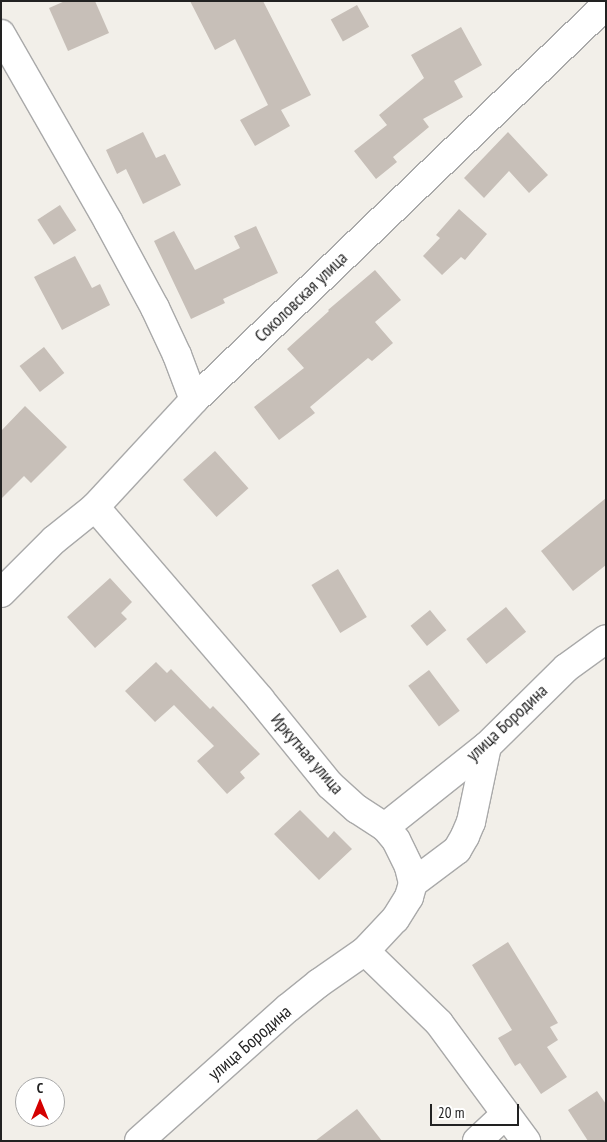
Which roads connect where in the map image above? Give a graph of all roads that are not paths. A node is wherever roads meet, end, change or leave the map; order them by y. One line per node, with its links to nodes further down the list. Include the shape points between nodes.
1 (606, 5): 3 (street, Соколовская улица)
2 (1, 34): 3 (street, via 155,308)
3 (194, 400): 4 (street, Соколовская улица)
4 (95, 507): 5 (street, Соколовская улица, via 54,540); 8 (street, Иркутная улица, via 330,785 356,809)
5 (1, 592)
6 (606, 639): 7 (street, улица Бородина, via 566,668)
7 (487, 746): 8 (street, улица Бородина); 9 (street, via 471,822 457,850)
8 (385, 826): 9 (street, Иркутная улица, via 403,853)
9 (413, 883): 10 (street, via 404,908)
10 (365, 951): 11 (street, via 439,1023); 12 (street, улица Бородина, via 288,1008)
11 (505, 1115): 13 (street); 14 (street)
12 (139, 1141)
13 (477, 1141)
14 (526, 1141)

